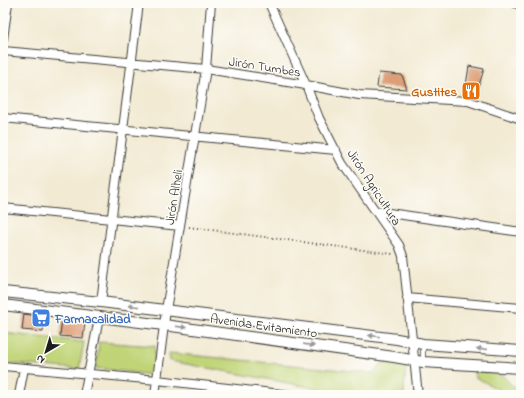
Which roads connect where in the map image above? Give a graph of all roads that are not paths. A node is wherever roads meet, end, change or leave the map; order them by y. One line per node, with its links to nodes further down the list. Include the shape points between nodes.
1 (8, 3): 7 (street)
2 (139, 3): 9 (street)
3 (211, 3): 10 (street, Jirón Alheli)
4 (270, 3): 11 (street, Jirón Agricultura)
5 (515, 3): 6 (street)
6 (521, 5)
7 (3, 39)
8 (3, 51): 9 (street, Jirón Tumbes)
9 (131, 62): 10 (street, Jirón Tumbes); 14 (street)
10 (206, 69): 11 (street, Jirón Tumbes); 15 (street, Jirón Alheli)
11 (306, 85): 13 (street, Jirón Tumbes, via 359,95 468,101); 16 (street, Jirón Agricultura, via 319,118)
12 (3, 118): 14 (street)
13 (521, 119)
14 (123, 130): 15 (street); 19 (street)
15 (195, 137): 16 (street); 20 (street, Jirón Alheli)
16 (336, 150): 18 (street, Jirón Agricultura)
17 (3, 208): 19 (street)
18 (375, 211): 21 (street); 23 (street, Jirón Agricultura, via 399,245 403,256)
19 (111, 219): 20 (street); 24 (street)
20 (180, 226): 27 (street, Jirón Alheli)
21 (521, 232)
22 (3, 292): 24 (street, Avenida Evitamiento)
23 (407, 298): 26 (street); 30 (street, Jirón Agricultura)
24 (101, 302): 27 (street, Avenida Evitamiento, one-way to 24)
25 (3, 305): 28 (street, Avenida Evitamiento)
26 (521, 308)
27 (166, 310): 29 (street, Jirón Alheli); 30 (street, Avenida Evitamiento, one-way to 27)
28 (99, 318): 29 (street, Avenida Evitamiento); 37 (street)
29 (164, 325): 33 (street, Avenida Evitamiento, one-way to 33); 38 (street, Jirón Alheli)
30 (412, 342): 31 (street, Avenida Evitamiento); 33 (street, Jirón Agricultura)
31 (423, 344): 32 (street, Avenida Evitamiento, one-way to 31); 33 (lane)
32 (521, 351)
33 (418, 361): 36 (street, Avenida Evitamiento); 44 (street, Jirón Agricultura)
34 (3, 366): 35 (street)
35 (24, 368): 37 (street); 40 (street)
36 (521, 368)
37 (88, 374): 38 (street); 41 (street)
38 (157, 380): 39 (street); 42 (street, Jirón Alheli)
39 (243, 392): 43 (street)
40 (19, 395)
41 (84, 395)
42 (155, 395)
43 (290, 395)
44 (418, 395)

